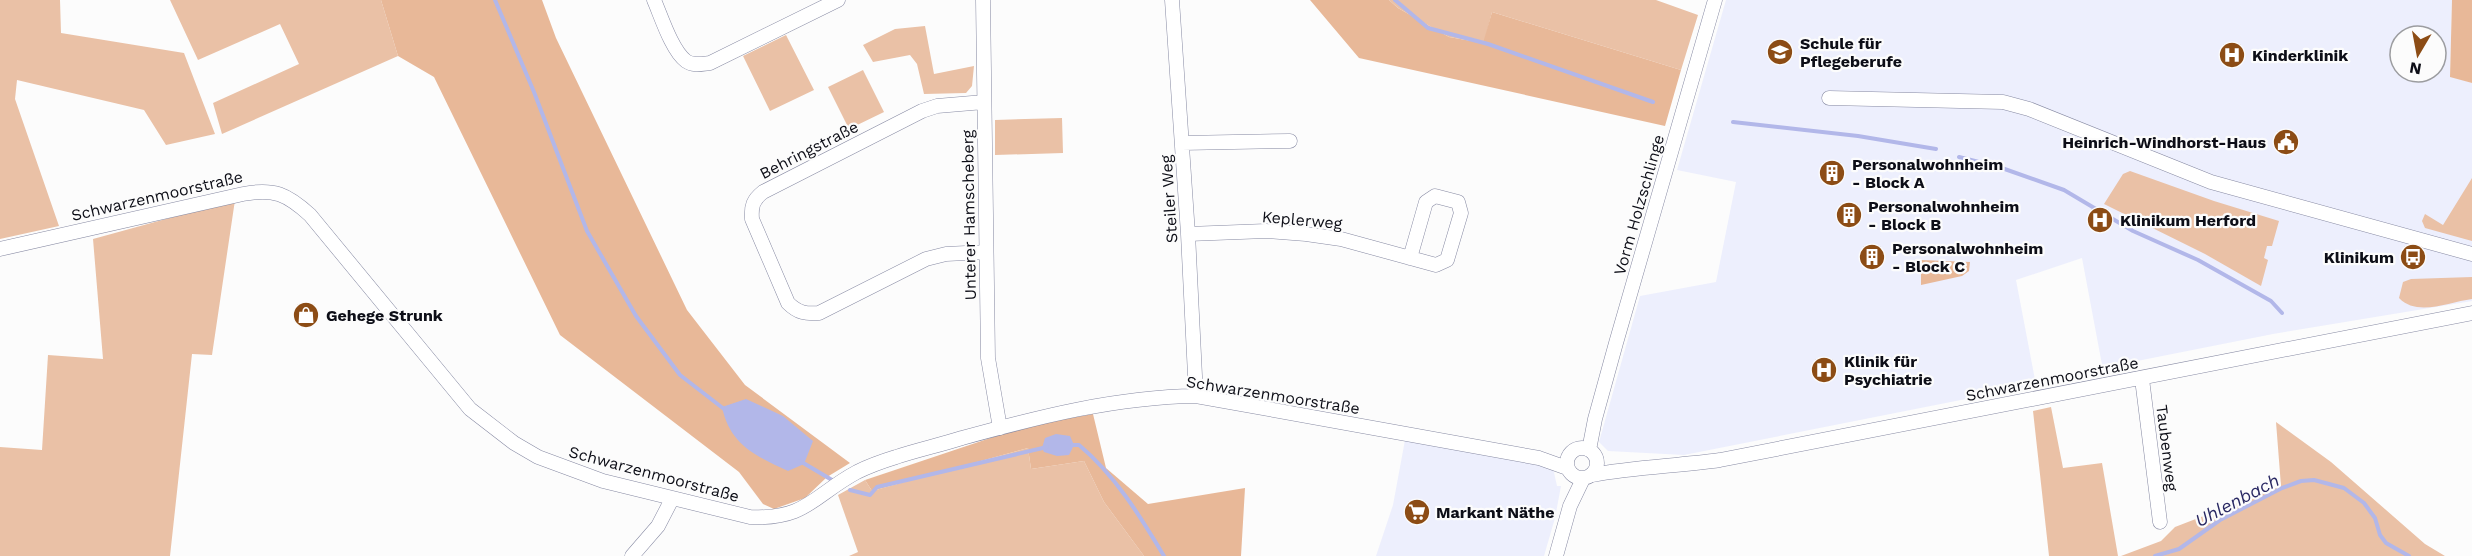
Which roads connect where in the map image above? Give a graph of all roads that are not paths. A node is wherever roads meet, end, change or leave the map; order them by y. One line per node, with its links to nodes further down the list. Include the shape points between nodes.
1 (654, 0): 2 (street, via 676,50 688,62 698,65 710,63)
2 (838, 0)
3 (983, 0): 7 (street, Unterer Hamscheberg)
4 (1172, 0): 9 (street, Steiler Weg)
5 (1715, 0): 18 (street, Vorm Holzschlinge)
6 (1829, 98): 13 (street, via 2003,102 2211,182)
7 (984, 102): 12 (street, Unterer Hamscheberg); 12 (street, Behringstraße, via 922,111 763,192 751,209 788,303 806,314 819,313 927,259)
8 (1290, 141): 9 (street)
9 (1182, 143): 10 (street, Steiler Weg)
10 (1188, 234): 14 (street, Keplerweg, via 1306,234); 17 (street, Steiler Weg)
11 (0, 249): 24 (street, Schwarzenmoorstraße, via 243,194 283,194 310,215 470,409 496,430 538,457 566,469)
12 (986, 252): 19 (street, Unterer Hamscheberg, via 988,358)
13 (2472, 254)
14 (1410, 258): 14 (street, Keplerweg, via 1436,265 1448,260 1461,213 1458,202 1435,196 1426,202)
15 (2472, 314): 16 (street, Schwarzenmoorstraße)
16 (2142, 379): 22 (street, Schwarzenmoorstraße, via 1720,460); 26 (street, Taubenweg)
17 (1196, 396): 19 (street, Schwarzenmoorstraße, via 1111,403); 21 (street, Schwarzenmoorstraße)
18 (1595, 418): 20 (street, Vorm Holzschlinge); 21 (street, Vorm Holzschlinge)
19 (1000, 428): 24 (street, Schwarzenmoorstraße, via 895,457 857,473 803,509 784,516 750,517)
20 (1593, 455): 21 (street, Schwarzenmoorstraße); 22 (street, Schwarzenmoorstraße); 23 (street, via 1596,467)
21 (1570, 462): 23 (street, Schwarzenmoorstraße, via 1578,478); 25 (street)
22 (1636, 467): 23 (street, Schwarzenmoorstraße)
23 (1587, 477): 25 (street)
24 (672, 499): 27 (street, via 658,526)
25 (1570, 506): 28 (street)
26 (2160, 522)
27 (632, 556)
28 (1556, 556)

